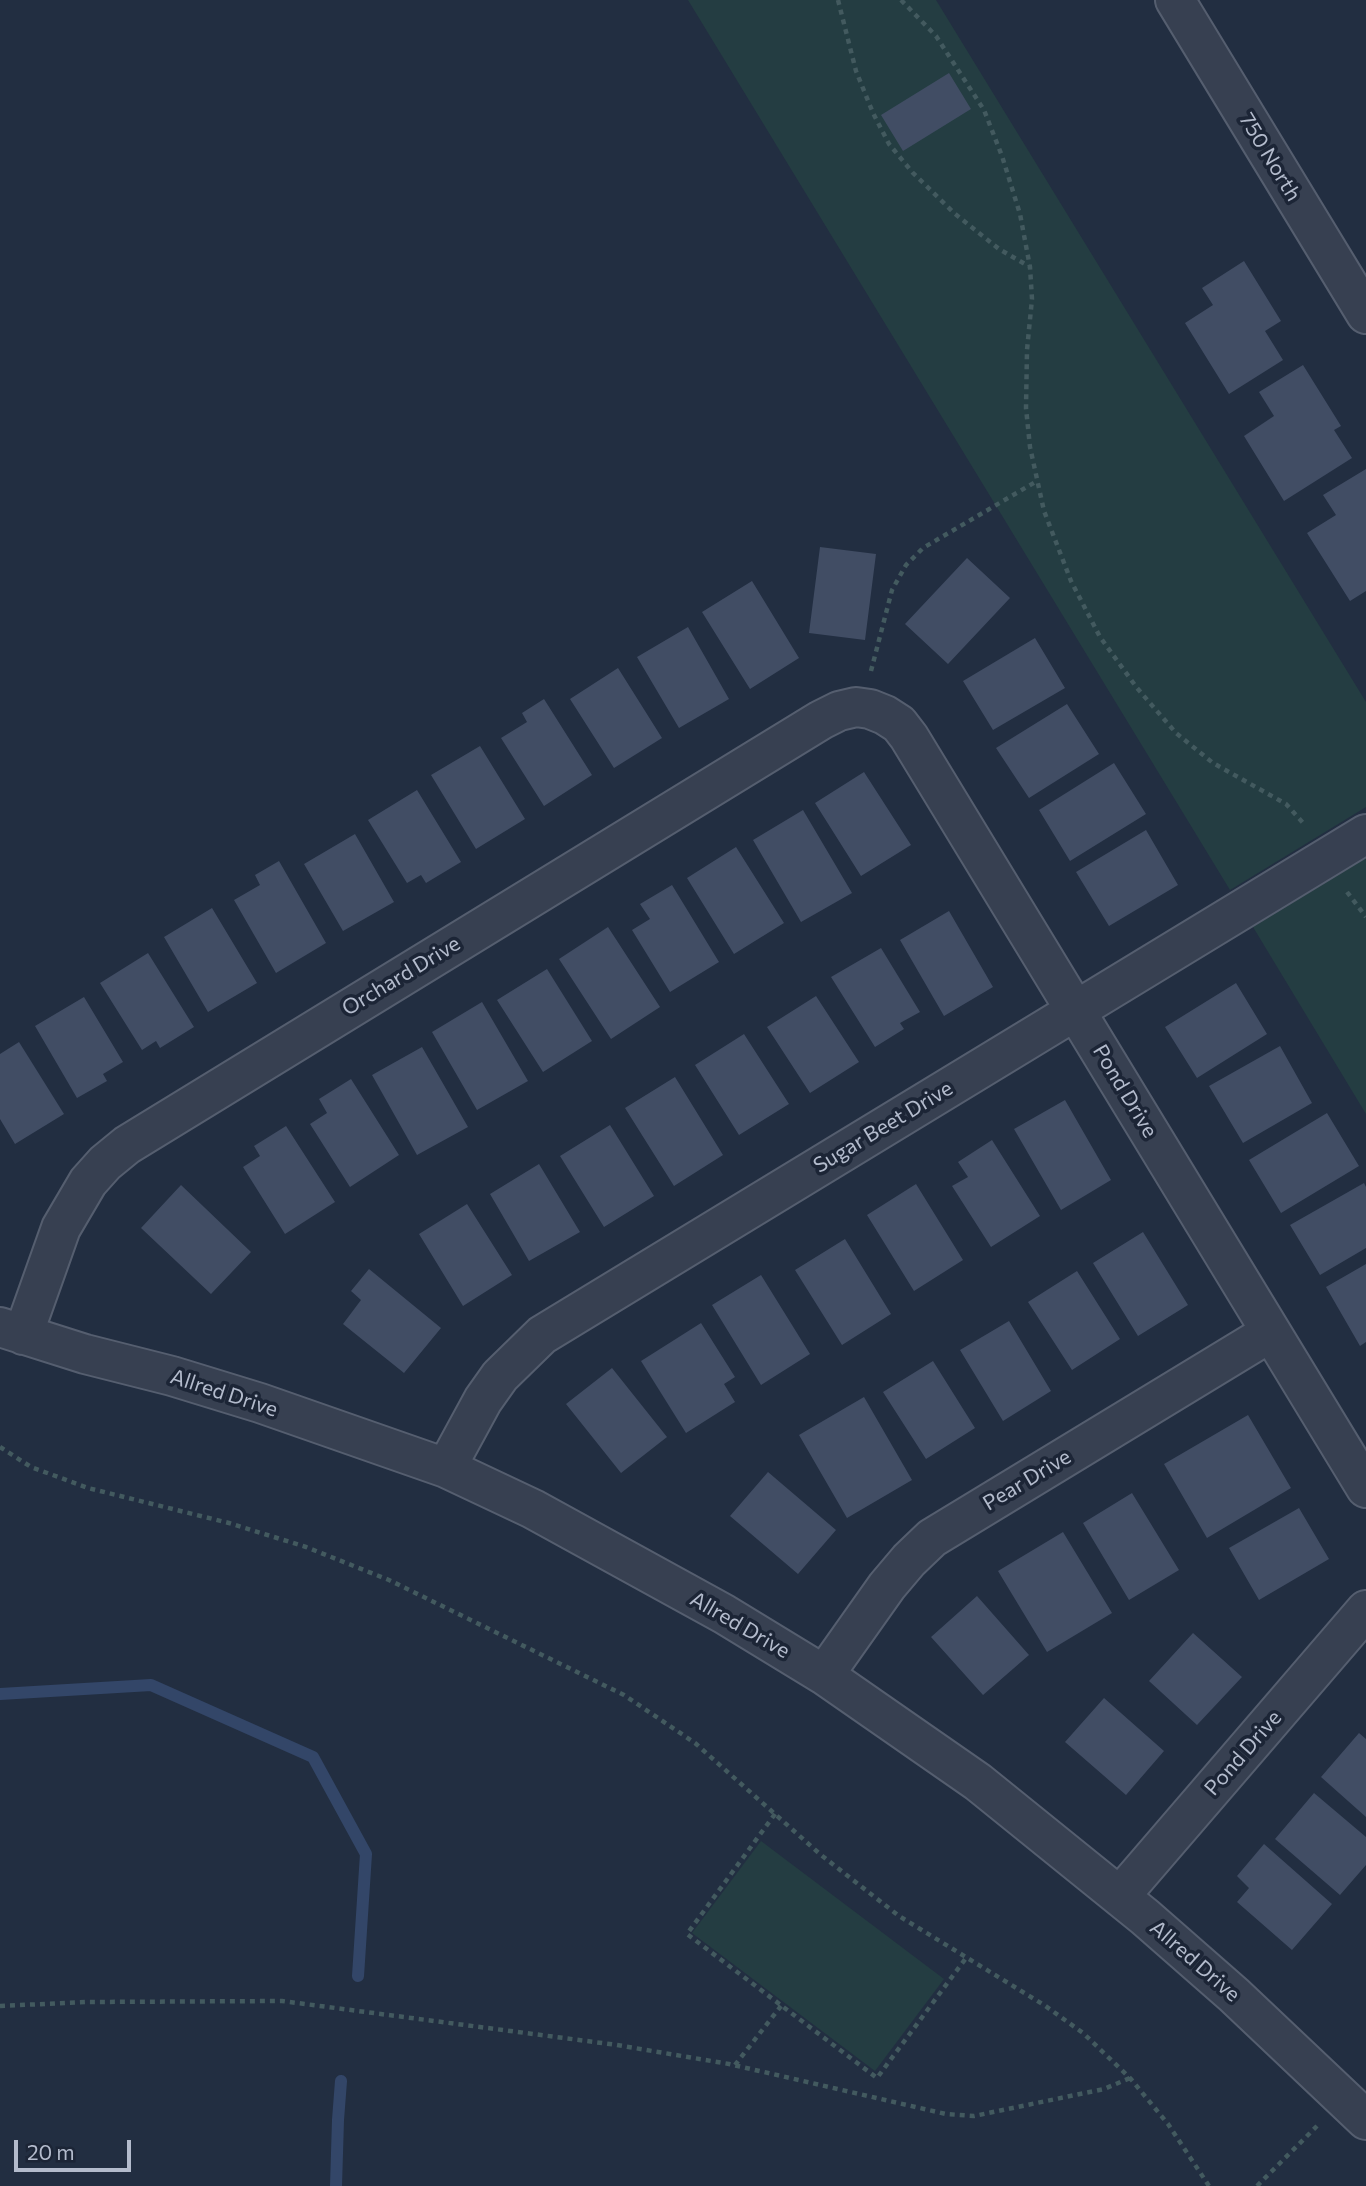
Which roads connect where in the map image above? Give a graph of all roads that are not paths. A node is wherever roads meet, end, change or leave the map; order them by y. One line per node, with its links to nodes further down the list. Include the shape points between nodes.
1 (1175, 0): 2 (street, 750 North)
2 (1366, 314)
3 (869, 693): 5 (street, Pond Drive, via 909,737); 6 (street, Orchard Drive, via 856,707 821,720 127,1145 88,1182)
4 (1366, 834): 5 (street, Sugar Beet Drive)
5 (1076, 1010): 7 (street, Pond Drive); 8 (street, Sugar Beet Drive, via 542,1335 500,1376)
6 (11, 1331): 8 (street, Allred Drive, via 260,1403)
7 (1271, 1332): 9 (street, Pond Drive); 11 (street, Pear Drive, via 932,1538 887,1586)
8 (446, 1468): 11 (street, Allred Drive, via 544,1515)
9 (1366, 1488)
10 (1366, 1610): 12 (street, Pond Drive)
11 (824, 1675): 12 (street, Allred Drive, via 978,1782)
12 (1120, 1896): 13 (street, Allred Drive, via 1234,1994)
13 (1366, 2120)

